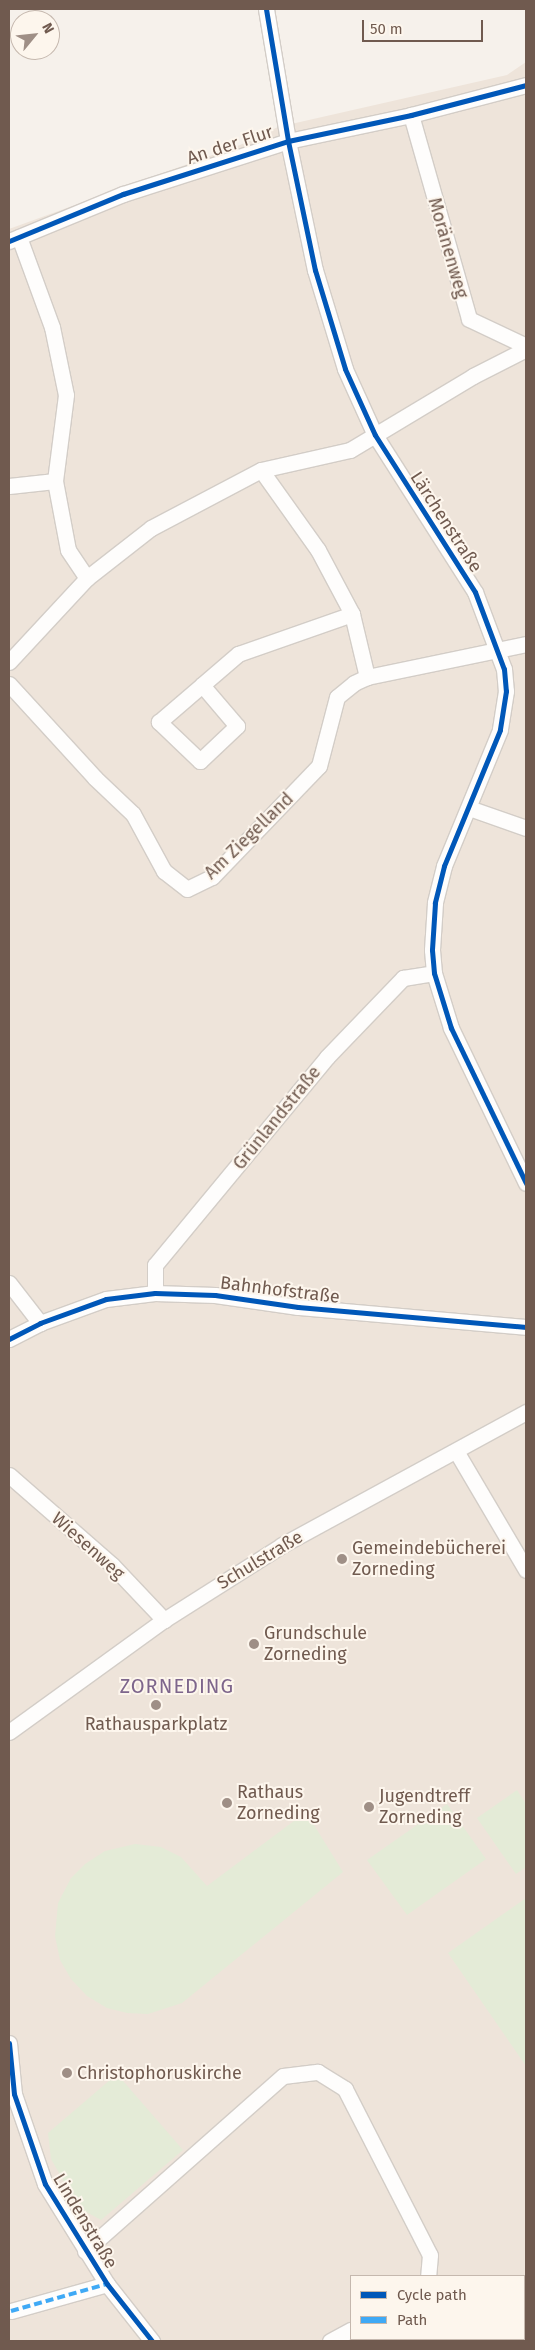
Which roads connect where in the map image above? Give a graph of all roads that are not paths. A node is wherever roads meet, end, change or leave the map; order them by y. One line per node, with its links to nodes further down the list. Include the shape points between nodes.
1 (266, 9): 4 (street, Lärchenstraße)
2 (526, 85): 3 (street, An der Flur)
3 (411, 115): 4 (street, An der Flur); 6 (street, Moränenweg, via 468,319)
4 (288, 141): 5 (street, An der Flur, via 123,194); 7 (street, Lärchenstraße, via 330,325 345,370)
5 (14, 239): 9 (street, via 52,328 66,395)
6 (526, 347): 7 (street)
7 (375, 435): 8 (street, via 350,450); 14 (street, Lärchenstraße, via 463,572)
8 (261, 470): 11 (street, via 151,528); 12 (street, via 318,550)
9 (55, 482): 10 (street); 11 (street, via 68,550)
10 (9, 486)
11 (87, 578): 15 (street)
12 (352, 614): 16 (street); 18 (street, via 238,654)
13 (526, 644): 14 (street, Am Ziegelland)
14 (499, 651): 16 (street, Am Ziegelland); 19 (street, Lärchenstraße, via 504,669 504,711 494,748)
15 (9, 662)
16 (367, 677): 17 (street, Am Ziegelland, via 337,697 319,766 212,877 187,889 164,871 133,814 95,778)
17 (9, 684)
18 (202, 685): 18 (street, via 159,722 200,761 237,726)
19 (469, 808): 20 (street); 21 (street, Lärchenstraße, via 440,878 433,922)
20 (526, 828)
21 (434, 973): 22 (street, Lärchenstraße, via 451,1028); 24 (street, Grünlandstraße, via 403,978 327,1057 155,1265)
22 (526, 1183)
23 (9, 1283): 25 (street)
24 (155, 1293): 25 (street, Bahnhofstraße, via 106,1299); 26 (street, Bahnhofstraße, via 216,1295 298,1307)
25 (40, 1323): 27 (street, Bahnhofstraße)
26 (526, 1327)
27 (9, 1339)
28 (526, 1412): 29 (street, Schulstraße)
29 (456, 1451): 31 (street); 32 (street, Schulstraße, via 282,1545)
30 (9, 1475): 32 (street, Wiesenweg, via 112,1565)
31 (526, 1570)
32 (164, 1620): 33 (street, Schulstraße)
33 (9, 1732)
34 (9, 2043): 35 (street, Lindenstraße, via 14,2094 45,2184)
35 (86, 2251): 36 (street, Lindenstraße, via 283,2076 318,2072 345,2089 430,2255); 37 (street, Lindenstraße)
36 (428, 2275)
37 (107, 2284): 38 (street, Lindenstraße); 40 (street, Lindenstraße)
38 (11, 2312)
39 (350, 2331): 41 (street)
40 (152, 2341)
41 (330, 2341)

